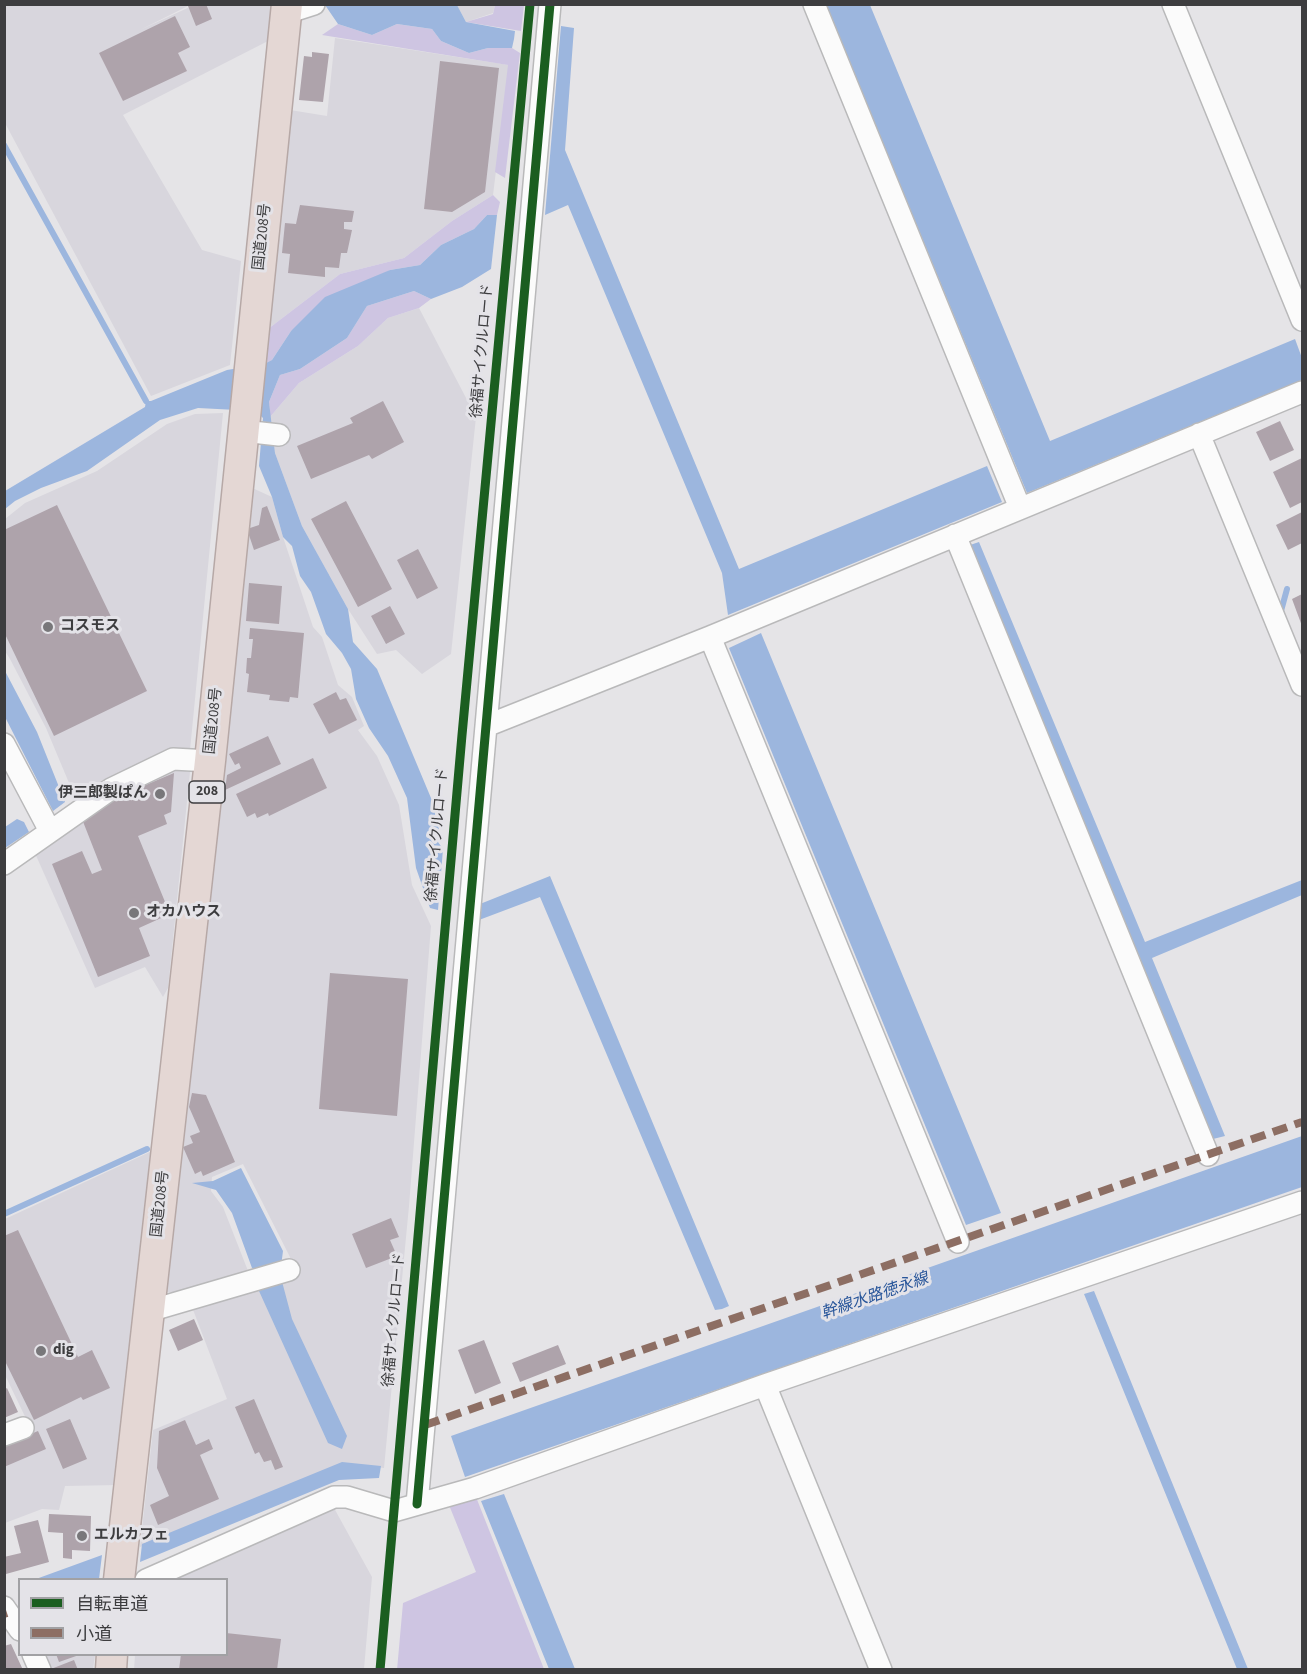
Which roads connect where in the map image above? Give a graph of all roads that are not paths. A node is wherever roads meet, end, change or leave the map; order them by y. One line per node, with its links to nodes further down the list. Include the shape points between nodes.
1 (550, 4): 15 (street)
2 (814, 4): 10 (street)
3 (1173, 4): 5 (street)
4 (296, 7): 7 (highway, 国道208号 / 208)
5 (1302, 320)
6 (1302, 392): 8 (street)
7 (250, 432): 9 (street); 17 (highway, 国道208号 / 208)
8 (1199, 434): 10 (street); 13 (street)
9 (279, 435)
10 (1020, 508): 11 (street)
11 (955, 535): 12 (street); 20 (street)
12 (710, 637): 15 (street); 22 (street)
13 (1294, 645): 14 (street)
14 (1302, 685)
15 (486, 726): 26 (street)
16 (4, 744): 18 (street)
17 (210, 761): 18 (street, via 173,759 111,789); 24 (highway, 国道208号 / 208)
18 (50, 831): 19 (street)
19 (4, 864)
20 (1208, 1155)
21 (1302, 1202): 25 (street)
22 (958, 1242)
23 (289, 1270): 24 (street)
24 (149, 1311): 27 (highway, 国道208号 / 208)
25 (765, 1385): 26 (street, via 475,1488); 31 (street)
26 (417, 1504): 28 (street, via 394,1511 334,1497)
27 (119, 1578)
28 (151, 1578)
29 (34, 1656): 30 (street)
30 (40, 1670)
31 (881, 1670)

